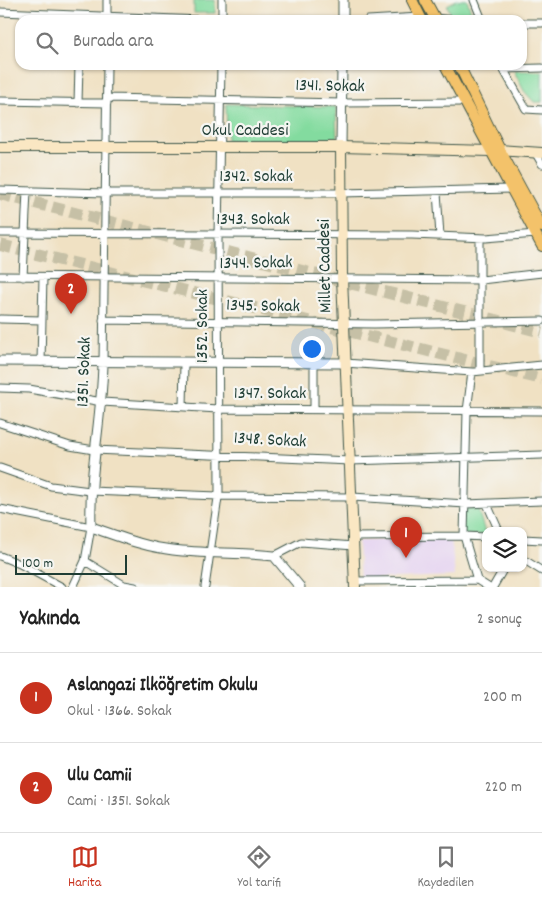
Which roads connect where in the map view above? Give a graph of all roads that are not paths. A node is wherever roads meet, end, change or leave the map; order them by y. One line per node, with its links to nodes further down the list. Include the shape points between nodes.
1 (108, 0): 9 (street)
2 (222, 0): 10 (street)
3 (343, 0): 11 (street)
4 (412, 0): 12 (main road)
5 (425, 0): 13 (main road)
6 (474, 0): 14 (street)
7 (0, 12): 8 (street)
8 (40, 15)
9 (107, 15)
10 (222, 15)
11 (343, 15)
12 (420, 15)
13 (433, 15)
14 (480, 15)
15 (527, 23): 16 (street)
16 (542, 24)
17 (527, 68): 18 (street)
18 (542, 68)
19 (79, 70): 30 (street)
20 (107, 70): 28 (street, 1351. Sokak)
21 (221, 70): 26 (street, 1352. Sokak)
22 (342, 70): 31 (street, Millet Caddesi)
23 (447, 70): 29 (main road)
24 (464, 70): 37 (main road)
25 (504, 70): 32 (street, via 526,109)
26 (220, 99): 28 (street, 1341. Sokak); 31 (street, 1341. Sokak); 35 (street, 1352. Sokak)
27 (0, 101): 30 (street, 1341. Sokak)
28 (107, 101): 30 (street, 1341. Sokak); 33 (street, 1351. Sokak)
29 (463, 102): 31 (street, 1341. Sokak); 37 (main road)
30 (78, 103)
31 (342, 103): 36 (street, Millet Caddesi)
32 (542, 110)
33 (106, 146): 34 (main road, Okul Caddesi); 35 (main road, Okul Caddesi); 45 (street, 1351. Sokak)
34 (0, 147)
35 (219, 147): 36 (main road, Okul Caddesi); 43 (street, 1352. Sokak)
36 (341, 147): 37 (main road, Okul Caddesi); 46 (main road, Millet Caddesi)
37 (495, 151): 38 (main road, Okul Caddesi); 40 (main road); 47 (main road)
38 (539, 152): 39 (street)
39 (542, 164)
40 (511, 189): 44 (street, 1342. Sokak); 47 (main road)
41 (0, 190): 42 (street, 1342. Sokak)
42 (27, 191): 45 (street, 1342. Sokak); 48 (street)
43 (218, 191): 45 (street, 1342. Sokak); 46 (street, 1342. Sokak); 51 (street, 1352. Sokak)
44 (437, 192): 46 (street, 1342. Sokak); 53 (street)
45 (105, 193): 49 (street, 1351. Sokak)
46 (341, 193): 52 (main road, Millet Caddesi)
47 (539, 230): 54 (street, 1343. Sokak); 55 (main road)
48 (24, 232): 49 (street, 1343. Sokak); 50 (street, 1343. Sokak); 59 (street)
49 (103, 232): 51 (street, 1343. Sokak); 58 (street, 1351. Sokak)
50 (0, 233)
51 (218, 235): 52 (street, 1343. Sokak); 62 (street, 1352. Sokak)
52 (341, 236): 53 (street, 1343. Sokak); 61 (main road, Millet Caddesi)
53 (440, 236): 54 (street, 1343. Sokak)
54 (480, 238): 63 (street)
55 (542, 246)
56 (542, 273): 63 (street, 1344. Sokak)
57 (0, 276): 59 (street, 1344. Sokak)
58 (104, 276): 60 (street, 1344. Sokak); 62 (street, 1344. Sokak); 66 (street, 1351. Sokak)
59 (23, 277): 60 (street, 1344. Sokak)
60 (43, 277): 65 (street)
61 (342, 277): 62 (street, 1344. Sokak); 63 (street, 1344. Sokak); 70 (main road, Millet Caddesi)
62 (218, 279): 69 (street, 1352. Sokak)
63 (481, 280): 67 (street)
64 (0, 319): 65 (street)
65 (42, 320): 73 (street)
66 (103, 320): 69 (street, 1345. Sokak); 74 (street, 1351. Sokak)
67 (480, 321): 68 (street, 1345. Sokak); 70 (street, 1345. Sokak); 79 (street)
68 (542, 321)
69 (218, 322): 70 (street, 1345. Sokak); 71 (street, 1352. Sokak)
70 (344, 323): 76 (main road, Millet Caddesi)
71 (218, 361): 75 (street); 77 (street); 84 (street, 1352. Sokak)
72 (0, 362): 73 (street)
73 (41, 362): 74 (street)
74 (103, 363): 77 (street); 82 (street, 1351. Sokak)
75 (314, 363): 76 (street); 85 (street)
76 (345, 363): 80 (street); 86 (main road, Millet Caddesi)
77 (184, 364): 83 (street)
78 (542, 365): 79 (street)
79 (480, 371): 80 (street)
80 (472, 372): 87 (street)
81 (0, 388): 82 (street, 1347. Sokak, via 29,389)
82 (102, 402): 83 (street, 1347. Sokak); 90 (street, 1351. Sokak)
83 (183, 406): 84 (street, 1347. Sokak)
84 (218, 409): 85 (street, 1347. Sokak); 91 (street, 1352. Sokak)
85 (314, 409): 86 (street, 1347. Sokak)
86 (348, 409): 87 (street, 1347. Sokak); 94 (main road, Millet Caddesi)
87 (467, 410): 88 (street, 1347. Sokak); 93 (street)
88 (542, 410)
89 (0, 423): 90 (street, 1348. Sokak, via 70,446)
90 (94, 450): 91 (street, 1348. Sokak); 96 (street, 1351. Sokak)
91 (218, 454): 94 (street, 1348. Sokak); 97 (street, 1352. Sokak)
92 (542, 455): 93 (street, 1348. Sokak)
93 (466, 458): 94 (street, 1348. Sokak); 100 (street)
94 (350, 461): 98 (main road, Millet Caddesi)
95 (0, 468): 96 (street, via 51,486)
96 (90, 491): 97 (street); 103 (street, 1351. Sokak)
97 (218, 496): 98 (street); 110 (street, 1352. Sokak)
98 (352, 497): 100 (street); 109 (main road, Millet Caddesi)
99 (542, 501): 101 (street)
100 (466, 504): 101 (street); 105 (street)
101 (487, 504): 104 (street)
102 (0, 509): 103 (street)
103 (91, 527): 110 (street, via 142,545); 113 (street, 1351. Sokak)
104 (497, 527)
105 (464, 536): 106 (street); 109 (street); 117 (street)
106 (482, 537)
107 (527, 539): 108 (street)
108 (542, 540)
109 (354, 542): 112 (street, via 301,542); 118 (main road, Millet Caddesi)
110 (209, 552): 112 (street); 124 (street, 1352. Sokak)
111 (0, 556): 121 (street)
112 (274, 556): 120 (street)
113 (84, 561): 122 (street, 1351. Sokak); 123 (street)
114 (527, 561): 115 (street)
115 (542, 570)
116 (502, 572): 126 (street)
117 (477, 580): 119 (street); 125 (street)
118 (355, 584): 119 (street)
119 (421, 584)
120 (296, 586)
121 (62, 587)
122 (73, 587)
123 (135, 587)
124 (205, 587)
125 (488, 587)
126 (493, 587)

